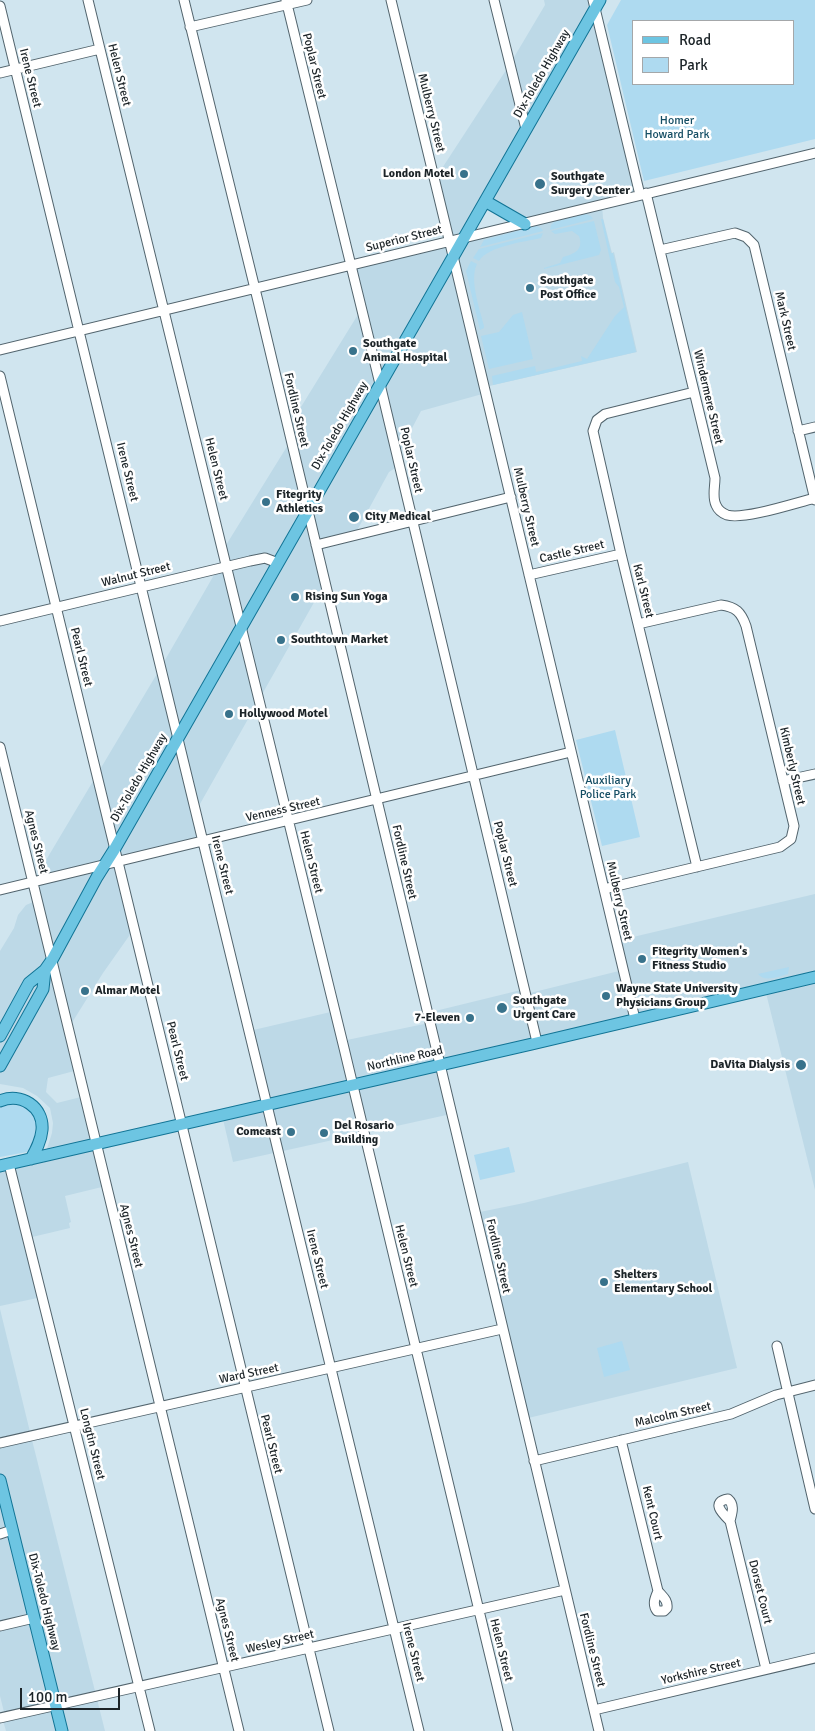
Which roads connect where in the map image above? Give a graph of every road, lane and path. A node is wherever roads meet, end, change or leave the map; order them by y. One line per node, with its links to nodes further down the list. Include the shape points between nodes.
1 (88, 0): 10 (street, Helen Street)
2 (184, 0): 9 (street, Fordline Street)
3 (307, 0): 6 (street)
4 (391, 0): 19 (street, Mulberry Street)
5 (494, 0): 13 (street)
6 (286, 2): 9 (street); 22 (street, Poplar Street)
7 (596, 3): 13 (main road, Dix-Toledo Highway); 15 (street, Windermere Street)
8 (0, 6): 11 (street, Irene Street)
9 (190, 27): 23 (street, Fordline Street)
10 (100, 49): 11 (street); 24 (street, Helen Street)
11 (15, 69): 12 (street); 25 (street, Irene Street)
12 (0, 73)
13 (526, 129): 16 (main road, Dix-Toledo Highway)
14 (815, 153): 15 (street, Superior Street)
15 (643, 194): 17 (street, Superior Street); 20 (street, Windermere Street)
16 (485, 201): 17 (main road); 18 (main road, Dix-Toledo Highway)
17 (525, 224): 18 (street, Superior Street)
18 (464, 237): 19 (street, Superior Street); 21 (main road, Dix-Toledo Highway)
19 (450, 241): 21 (street, Mulberry Street); 22 (street, Superior Street)
20 (660, 250): 29 (street, Windermere Street); 31 (street, Mark Street, via 730,234 740,234 750,241 755,250)
21 (453, 256): 28 (main road, Dix-Toledo Highway); 32 (street, Mulberry Street)
22 (351, 266): 23 (street, Superior Street); 28 (street, Poplar Street)
23 (255, 289): 24 (street, Superior Street); 34 (street, Fordline Street)
24 (165, 310): 25 (street, Superior Street); 39 (street, Helen Street)
25 (80, 330): 26 (street, Superior Street); 41 (street, Irene Street)
26 (0, 350)
27 (0, 376): 42 (street, Pearl Street)
28 (380, 384): 34 (main road, Dix-Toledo Highway); 35 (street, Poplar Street)
29 (694, 392): 33 (street, Windermere Street, via 715,478 714,501 721,512 738,516); 37 (street, Karl Street, via 606,414 596,423 594,436)
30 (815, 427): 31 (street)
31 (798, 431): 33 (street, Mark Street)
32 (511, 497): 35 (street); 40 (street, Mulberry Street)
33 (815, 499)
34 (308, 510): 36 (street, Fordline Street); 38 (main road, Dix-Toledo Highway)
35 (412, 522): 36 (street); 50 (street, Poplar Street)
36 (316, 545): 52 (street, Fordline Street)
37 (621, 554): 40 (street, Castle Street); 44 (street, Karl Street)
38 (278, 563): 39 (street, Walnut Street, via 265,558); 45 (main road, Dix-Toledo Highway)
39 (227, 566): 41 (street, Walnut Street); 45 (street, Helen Street)
40 (529, 575): 48 (street, Mulberry Street)
41 (141, 587): 42 (street, Walnut Street); 46 (street, Irene Street)
42 (56, 608): 43 (street, Walnut Street); 55 (street, Pearl Street)
43 (0, 621)
44 (638, 624): 51 (street, Kimberly Street, via 721,605 731,606 741,614); 58 (street, Karl Street)
45 (242, 626): 46 (main road, Dix-Toledo Highway); 53 (street, Helen Street)
46 (178, 737): 54 (street, Irene Street); 55 (main road, Dix-Toledo Highway)
47 (0, 747): 59 (street, Agnes Street)
48 (571, 752): 50 (street, Venness Street); 60 (street, Mulberry Street)
49 (815, 774): 51 (street)
50 (473, 777): 52 (street, Venness Street); 66 (street, Poplar Street)
51 (783, 781): 58 (street, Kimberly Street, via 794,826 788,842 780,847)
52 (376, 800): 53 (street, Venness Street); 67 (street, Fordline Street)
53 (288, 821): 54 (street, Venness Street); 69 (street, Helen Street)
54 (204, 841): 56 (street, Venness Street); 71 (street, Irene Street)
55 (114, 850): 56 (street, Pearl Street); 57 (main road, Dix-Toledo Highway)
56 (117, 861): 57 (street, Venness Street); 72 (street, Pearl Street)
57 (105, 864): 59 (street, Venness Street); 62 (main road, Dix-Toledo Highway)
58 (697, 867): 60 (street, Kimberly Street)
59 (33, 882): 61 (street, Venness Street); 62 (street, Agnes Street)
60 (604, 889): 64 (street, Mulberry Street)
61 (0, 890)
62 (48, 965): 65 (main road, Dix-Toledo Highway, via 29,983); 68 (main road, Dix-Toledo Highway, via 42,989); 73 (street, Agnes Street)
63 (815, 977): 64 (main road, Northline Road)
64 (635, 1019): 66 (main road, Northline Road)
65 (0, 1036)
66 (537, 1042): 67 (main road, Northline Road)
67 (439, 1065): 69 (main road, Northline Road); 76 (street, Fordline Street)
68 (0, 1066)
69 (352, 1085): 71 (main road, Northline Road); 78 (street, Helen Street)
70 (0, 1101): 74 (main road, via 22,1099 39,1114 42,1135)
71 (267, 1104): 72 (main road, Northline Road); 79 (street, Irene Street)
72 (181, 1124): 73 (main road, Northline Road); 81 (street, Pearl Street)
73 (96, 1144): 74 (main road, Northline Road); 83 (street, Agnes Street)
74 (31, 1159): 75 (main road, Northline Road)
75 (5, 1165): 84 (street, Longtin Street)
76 (502, 1329): 78 (street, Ward Street); 87 (street, Fordline Street)
77 (777, 1346): 82 (street)
78 (416, 1349): 79 (street, Ward Street); 95 (street, Helen Street)
79 (330, 1369): 81 (street, Ward Street); 98 (street, Irene Street)
80 (815, 1385): 82 (street, Malcolm Street)
81 (244, 1388): 83 (street, Ward Street); 99 (street, Pearl Street)
82 (787, 1392): 85 (street, Malcolm Street, via 731,1414); 89 (street)
83 (160, 1407): 84 (street, Ward Street); 101 (street, Agnes Street)
84 (74, 1426): 86 (street, Ward Street); 103 (street, Longtin Street)
85 (621, 1440): 87 (street, Malcolm Street); 94 (street, Kent Court)
86 (0, 1443)
87 (534, 1461): 93 (street, Fordline Street)
88 (0, 1480): 91 (main road, Dix-Toledo Highway)
89 (815, 1509)
90 (730, 1521): 102 (street, Dorset Court)
91 (12, 1530): 92 (street); 96 (main road, Dix-Toledo Highway)
92 (0, 1534)
93 (564, 1590): 95 (street, Wesley Street); 105 (street, Fordline Street)
94 (658, 1591)
95 (478, 1609): 98 (street, Wesley Street); 112 (street, Helen Street)
96 (34, 1618): 97 (street); 104 (main road, Dix-Toledo Highway)
97 (0, 1626)
98 (394, 1629): 99 (street, Wesley Street); 111 (street, Irene Street)
99 (309, 1648): 101 (street, Wesley Street); 110 (street, Pearl Street)
100 (815, 1658): 102 (street, Yorkshire Street)
101 (223, 1668): 103 (street, Wesley Street); 109 (street, Agnes Street)
102 (766, 1669): 105 (street, Yorkshire Street)
103 (139, 1686): 104 (street, Wesley Street); 108 (street, Longtin Street)
104 (56, 1705): 106 (street, Wesley Street); 107 (main road, Dix-Toledo Highway)
105 (594, 1710): 113 (street, Fordline Street)
106 (0, 1718)
107 (62, 1731)
108 (150, 1731)
109 (239, 1731)
110 (329, 1731)
111 (419, 1731)
112 (508, 1731)
113 (599, 1731)

